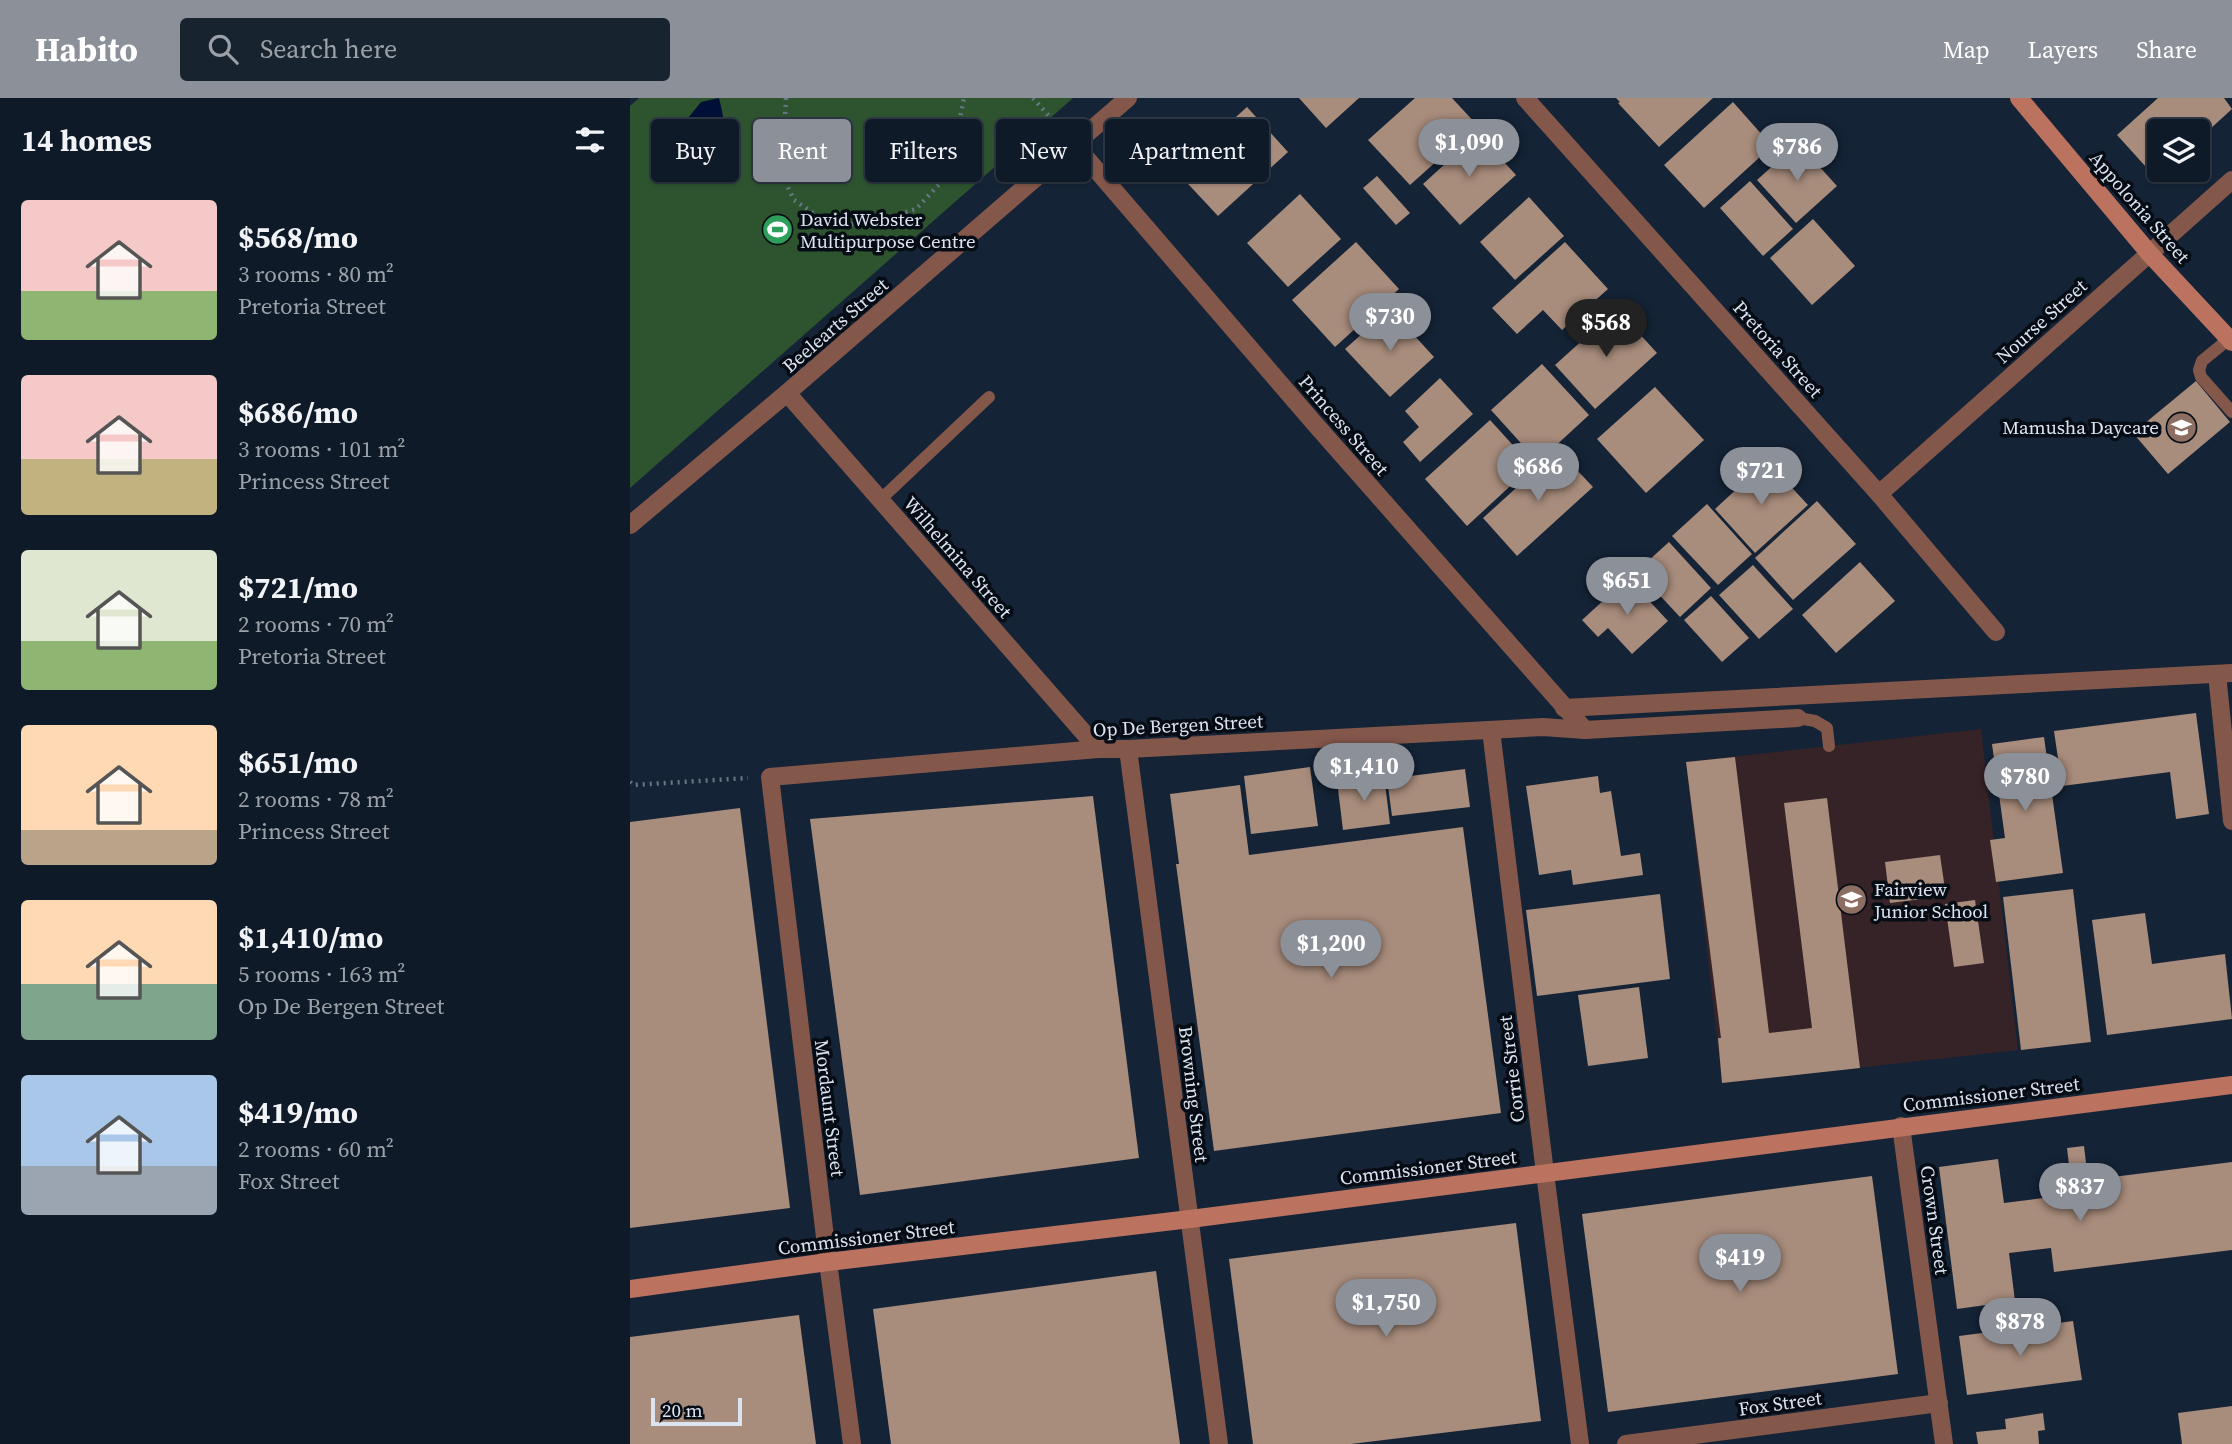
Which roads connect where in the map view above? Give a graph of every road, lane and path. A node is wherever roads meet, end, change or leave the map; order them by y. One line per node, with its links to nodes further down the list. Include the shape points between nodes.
1 (786, 98): 2 (path, via 782,175 794,200 816,215 848,225 916,209 949,174)
2 (964, 98)
3 (1033, 98): 7 (path)
4 (1128, 98): 8 (street, Beelearts Street)
5 (1525, 98): 17 (street, Pretoria Street)
6 (2018, 98): 12 (main road, Appolonia Street)
7 (1052, 119)
8 (1091, 131)
9 (1091, 164): 22 (street, Princess Street)
10 (2232, 180): 12 (street, Nourse Street)
11 (1032, 182): 14 (street, Beelearts Street)
12 (2149, 253): 13 (main road, Appolonia Street); 17 (street, Nourse Street)
13 (2231, 340): 16 (lane, via 2202,361 2199,370)
14 (787, 393): 18 (street, Wilhelmina Street); 19 (street, Beelearts Street)
15 (989, 397): 18 (lane)
16 (2232, 412)
17 (1879, 494): 20 (street, Pretoria Street)
18 (880, 500): 27 (street, Wilhelmina Street)
19 (630, 524)
20 (1996, 632)
21 (2225, 673): 22 (street); 31 (street)
22 (1564, 708): 25 (street, Princess Street)
23 (1798, 718): 25 (street, Op De Bergen Street); 26 (lane, via 1827,728)
24 (1491, 730): 25 (street, Op De Bergen Street); 28 (street, Op De Bergen Street); 34 (street, Corrie Street)
25 (1585, 730)
26 (1829, 746)
27 (1098, 749): 28 (street, Op De Bergen Street); 29 (street, Op De Bergen Street)
28 (1128, 749): 35 (street, Browning Street)
29 (770, 777): 30 (path); 36 (street, Mordaunt Street)
30 (630, 782)
31 (2232, 821)
32 (2232, 1085): 33 (main road, Commissioner Street)
33 (1900, 1126): 34 (main road, Commissioner Street); 38 (street, Crown Street)
34 (1545, 1173): 35 (main road, Commissioner Street); 41 (street, Corrie Street)
35 (1190, 1219): 36 (main road, Commissioner Street); 40 (street, Browning Street)
36 (828, 1262): 37 (main road, Commissioner Street); 39 (street, Mordaunt Street)
37 (630, 1289)
38 (1939, 1403): 42 (street, Fox Street); 43 (street, Crown Street)
39 (852, 1444)
40 (1219, 1444)
41 (1580, 1444)
42 (1626, 1444)
43 (1944, 1444)

